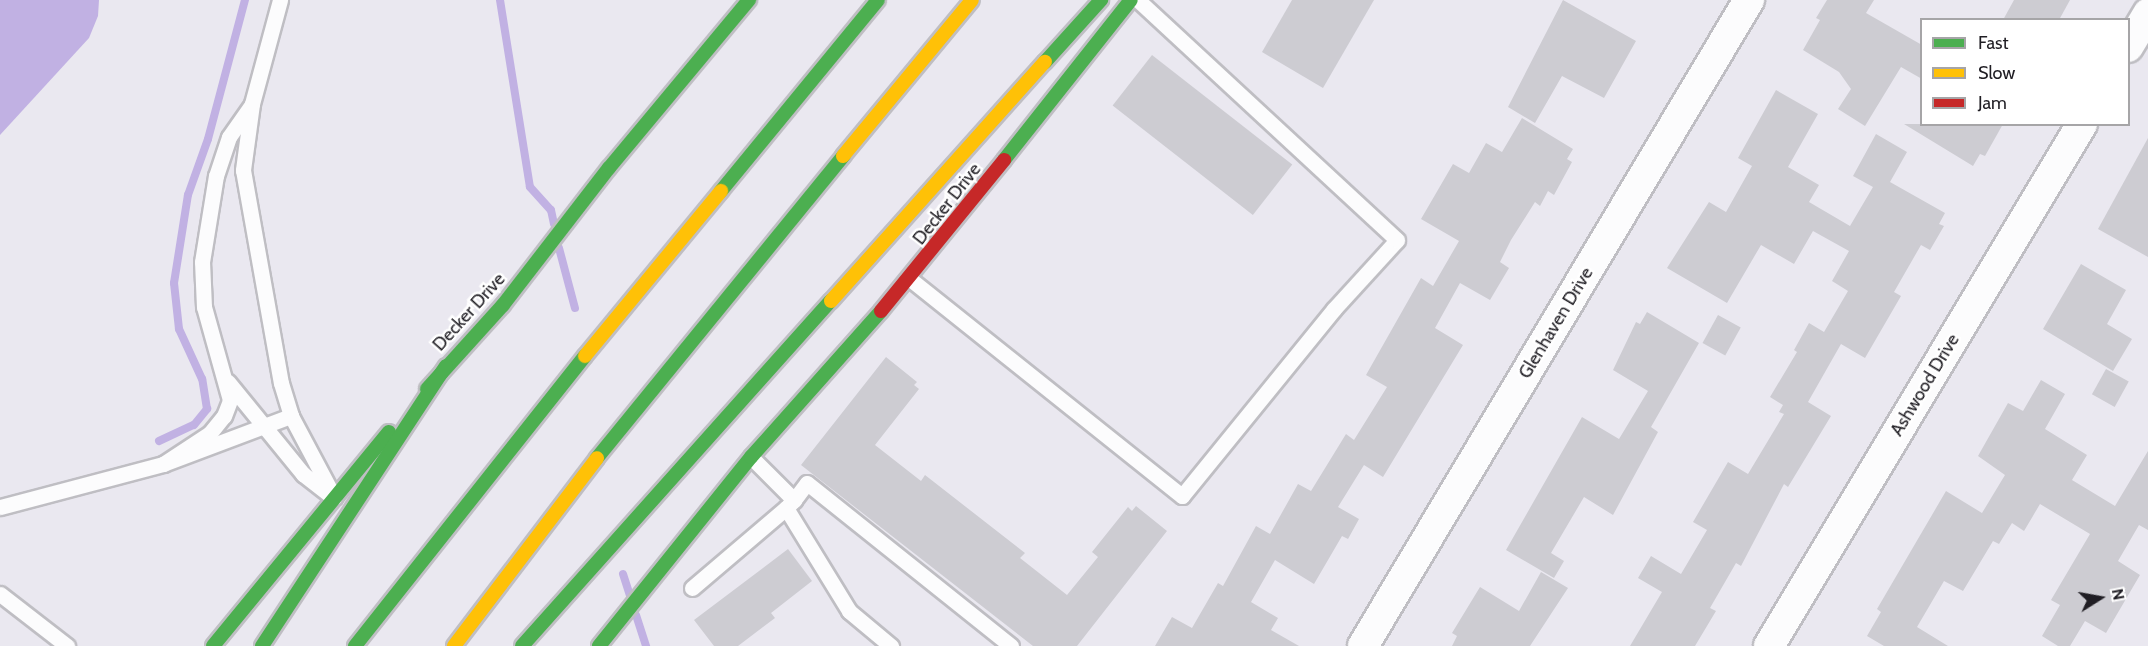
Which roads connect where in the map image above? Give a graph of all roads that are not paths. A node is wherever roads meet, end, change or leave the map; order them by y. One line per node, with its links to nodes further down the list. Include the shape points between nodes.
1 (280, 0): 11 (lane)
2 (749, 0): 14 (main road, Decker Drive, via 609,168 503,305)
3 (878, 0): 29 (main road, via 571,373)
4 (972, 0): 30 (main road, via 639,403)
5 (1101, 0): 31 (main road)
6 (1131, 0): 13 (main road, Decker Drive)
7 (1138, 0): 13 (lane, via 1397,240 1334,309 1182,495)
8 (1749, 0): 34 (street, Glenhaven Drive)
9 (2148, 14): 10 (street)
10 (2130, 44)
11 (252, 104): 15 (lane, via 229,137 216,176 202,262 204,307); 16 (lane, via 243,170 278,372)
12 (2081, 126): 35 (street, Ashwood Drive)
13 (910, 279): 18 (main road, Decker Drive)
14 (446, 366): 20 (main road, Decker Drive); 28 (main road)
15 (228, 382): 17 (lane); 19 (lane, via 230,400 224,417 210,433)
16 (291, 416): 17 (lane); 20 (lane)
17 (265, 426): 19 (lane); 20 (lane, via 303,474)
18 (751, 457): 21 (lane); 25 (main road, Decker Drive)
19 (163, 464): 22 (lane)
20 (334, 497): 27 (main road, Decker Drive)
21 (790, 504): 23 (lane); 32 (lane, via 849,611); 33 (lane, via 807,483)
22 (0, 507)
23 (692, 588)
24 (0, 594): 26 (lane)
25 (600, 645)
26 (67, 646)
27 (213, 646)
28 (262, 646)
29 (355, 646)
30 (454, 646)
31 (522, 646)
32 (891, 646)
33 (1011, 646)
34 (1364, 646)
35 (1769, 646)

